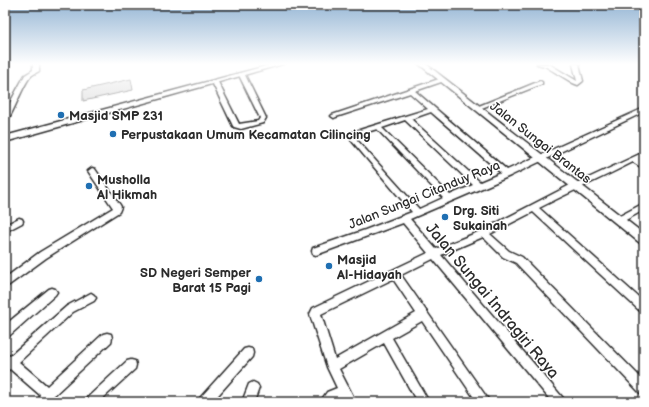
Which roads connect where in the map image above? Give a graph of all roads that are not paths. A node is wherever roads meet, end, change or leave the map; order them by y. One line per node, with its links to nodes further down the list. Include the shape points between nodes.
1 (24, 83): 14 (street)
2 (211, 83): 16 (street)
3 (215, 83): 4 (street, via 236,126 241,127 261,122 263,118)
4 (246, 83)
5 (434, 83): 8 (street)
6 (446, 83): 9 (street, Jalan Sungai Brantas)
7 (540, 83): 9 (street)
8 (411, 91): 10 (street); 12 (street)
9 (477, 108): 18 (street, Jalan Sungai Brantas)
10 (431, 110): 13 (street); 22 (street)
11 (644, 110): 18 (street, Jalan Sungai Citanduy Raya)
12 (334, 116)
13 (406, 118): 15 (street); 23 (street)
14 (5, 121)
15 (378, 127): 25 (street); 28 (street, via 356,134 354,140)
16 (5, 139)
17 (644, 154): 19 (street)
18 (541, 158): 22 (street, Jalan Sungai Citanduy Raya); 24 (street, Jalan Sungai Brantas)
19 (634, 159): 20 (street); 24 (street)
20 (644, 166)
21 (92, 171): 38 (street, via 117,206 116,210 43,255)
22 (507, 174): 23 (street, Jalan Sungai Citanduy Raya)
23 (478, 185): 25 (street, Jalan Sungai Citanduy Raya)
24 (575, 186): 27 (street); 30 (street, Jalan Sungai Brantas)
25 (449, 199): 28 (street, Jalan Sungai Citanduy Raya)
26 (644, 206): 30 (street)
27 (534, 207): 33 (street); 41 (street)
28 (418, 213): 29 (street, Jalan Sungai Citanduy Raya)
29 (404, 218): 35 (street, Jalan Sungai Citanduy Raya); 36 (street, Jalan Sungai Indragiri Raya)
30 (619, 220): 34 (street, Jalan Sungai Brantas)
31 (19, 221): 32 (street)
32 (5, 230)
33 (484, 233): 36 (street); 52 (street, via 506,254 519,260)
34 (644, 240)
35 (316, 251)
36 (434, 254): 37 (street); 61 (street, Jalan Sungai Indragiri Raya)
37 (394, 274): 42 (street); 49 (street, via 317,311 315,314)
38 (5, 284)
39 (52, 292): 43 (street)
40 (91, 298): 47 (street, via 70,309)
41 (644, 308)
42 (423, 315): 44 (street); 60 (street)
43 (5, 332)
44 (386, 337): 49 (street); 59 (street)
45 (107, 338): 53 (street)
46 (248, 353): 55 (street)
47 (7, 363): 53 (street, via 40,387)
48 (131, 365): 54 (street)
49 (332, 366): 51 (street)
50 (253, 388): 56 (street)
51 (344, 390): 57 (street, via 331,396); 58 (street)
52 (644, 390)
53 (45, 400)
54 (91, 402)
55 (204, 402)
56 (248, 402)
57 (326, 402)
58 (350, 402)
59 (423, 402)
60 (484, 402)
61 (559, 402)

